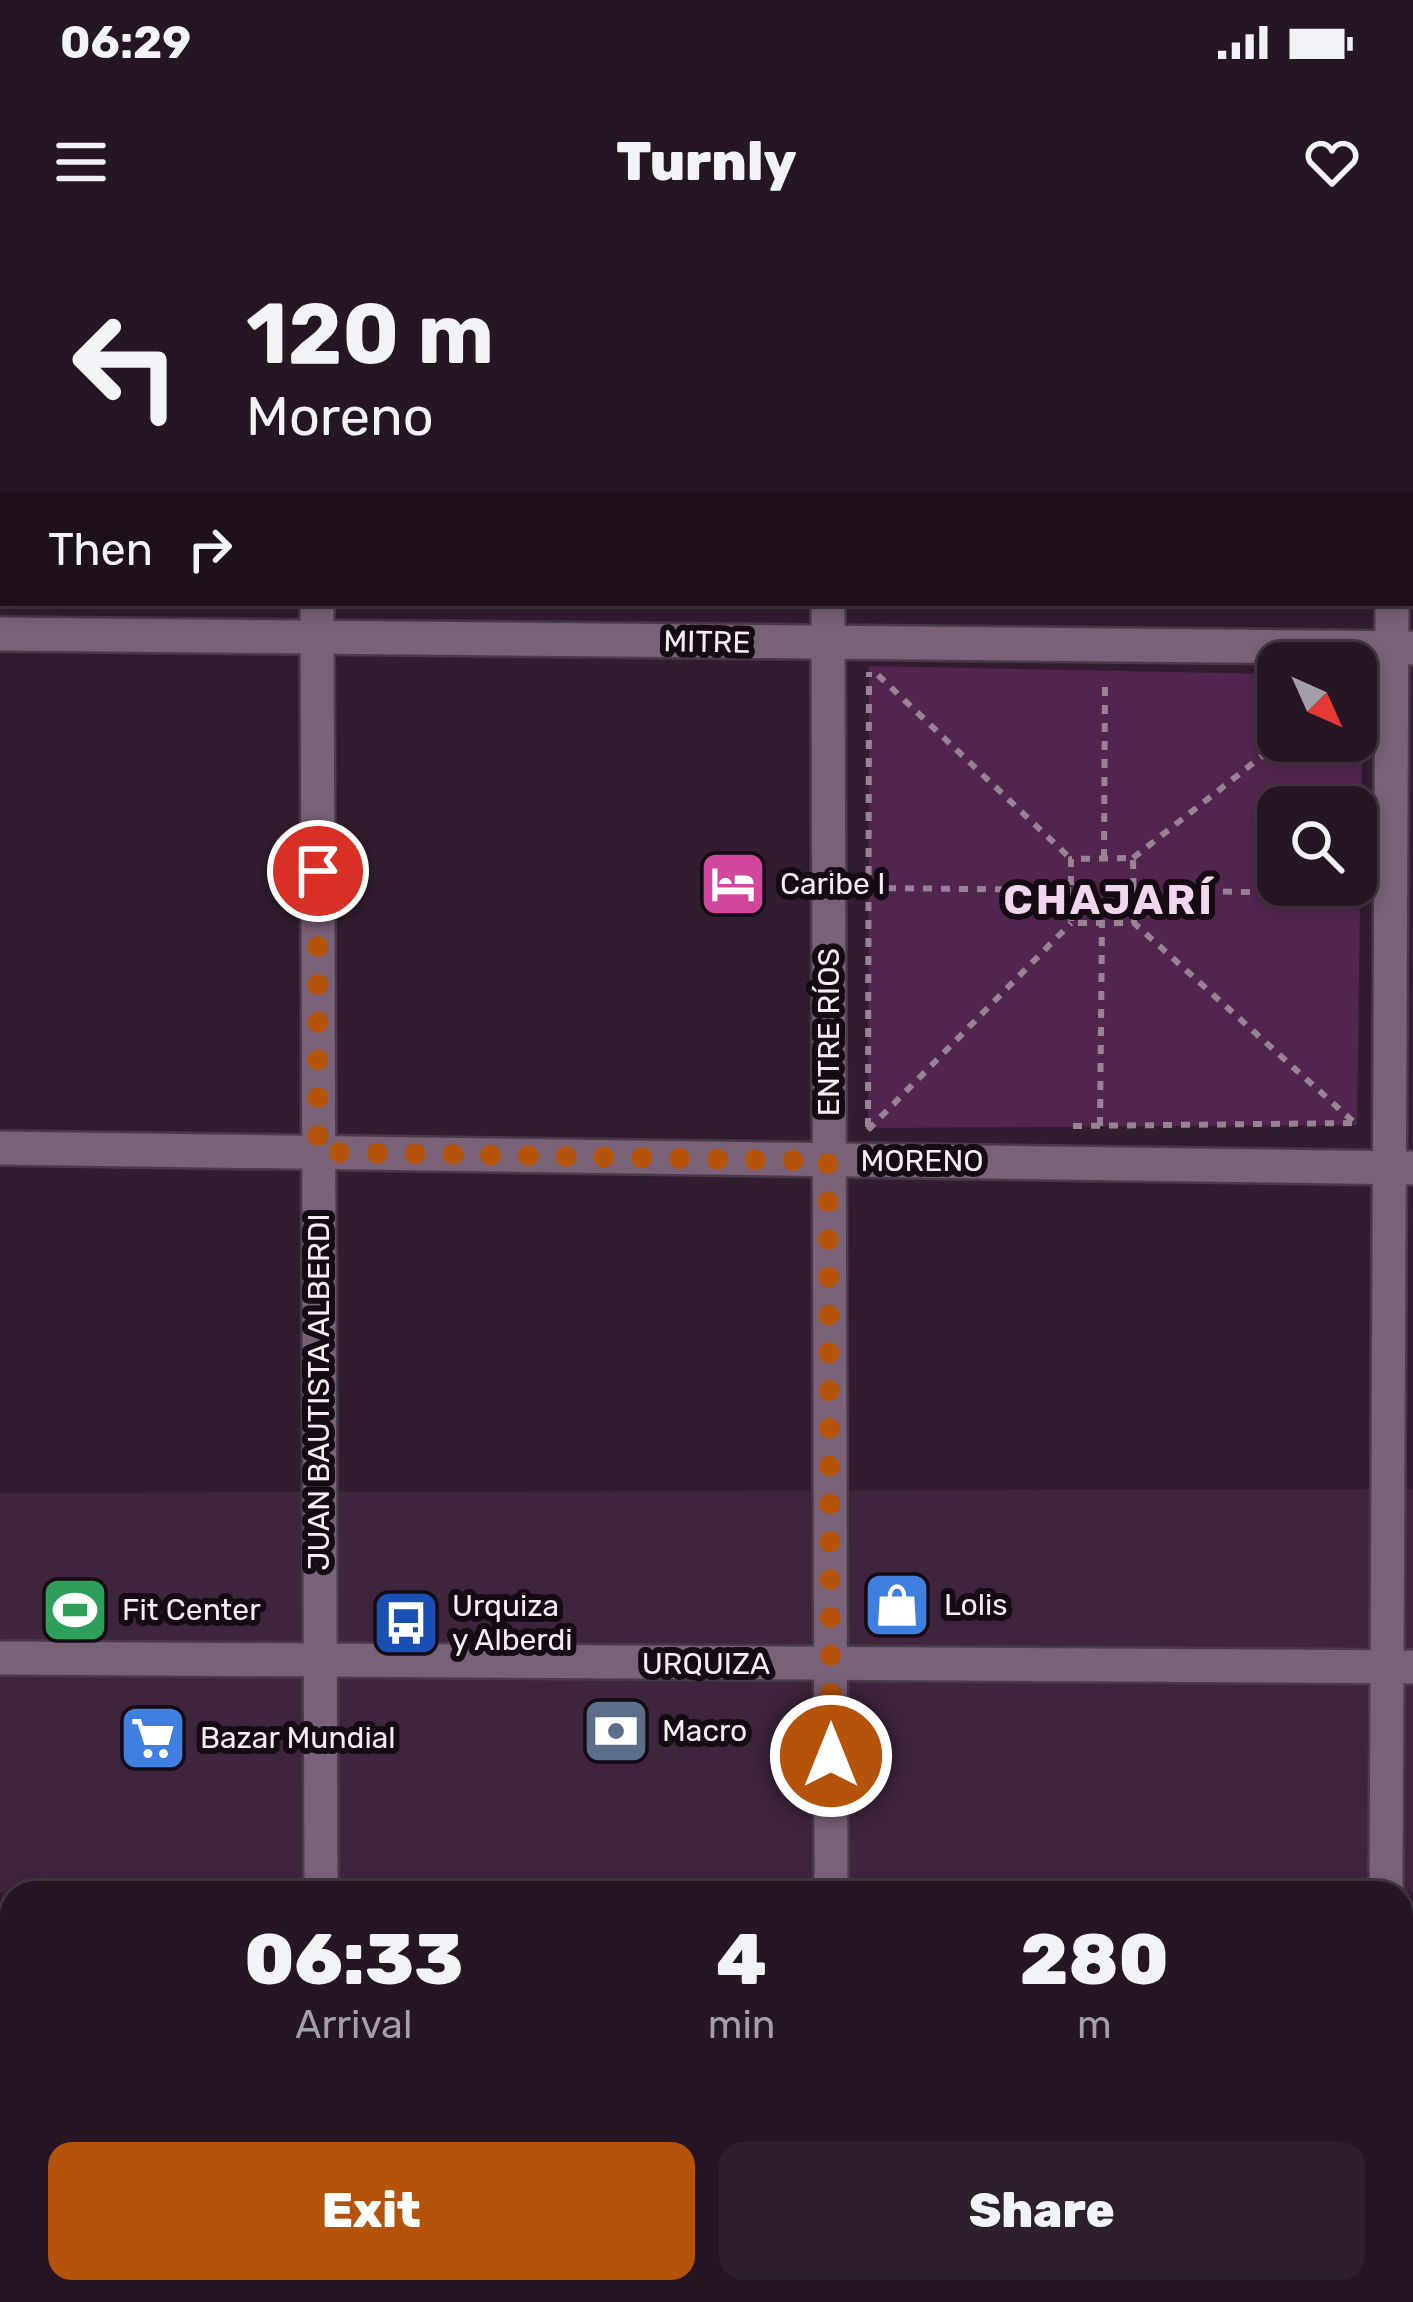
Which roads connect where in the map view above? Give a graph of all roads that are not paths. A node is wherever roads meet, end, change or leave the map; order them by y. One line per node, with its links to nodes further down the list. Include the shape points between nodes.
1 (317, 606): 5 (street, JUAN BAUTISTA ALBERDI)
2 (828, 606): 6 (street, ENTRE RÍOS)
3 (1393, 606): 7 (street)
4 (0, 634): 5 (street, MITRE)
5 (317, 637): 6 (street, MITRE); 9 (street, JUAN BAUTISTA ALBERDI)
6 (828, 644): 7 (street, MITRE); 10 (street, ENTRE RÍOS)
7 (1402, 648): 11 (street)
8 (0, 1148): 9 (street, MORENO)
9 (318, 1152): 10 (street, MORENO); 13 (street, JUAN BAUTISTA ALBERDI)
10 (828, 1161): 11 (street, MORENO); 14 (street, ENTRE RÍOS)
11 (1401, 1168): 15 (street)
12 (0, 1658): 13 (street, URQUIZA)
13 (320, 1661): 14 (street, URQUIZA); 16 (street, JUAN BAUTISTA ALBERDI)
14 (831, 1665): 15 (street, URQUIZA); 17 (street, ENTRE RÍOS)
15 (1400, 1667): 18 (street)
16 (321, 1881)
17 (831, 1881)
18 (1387, 1881)

